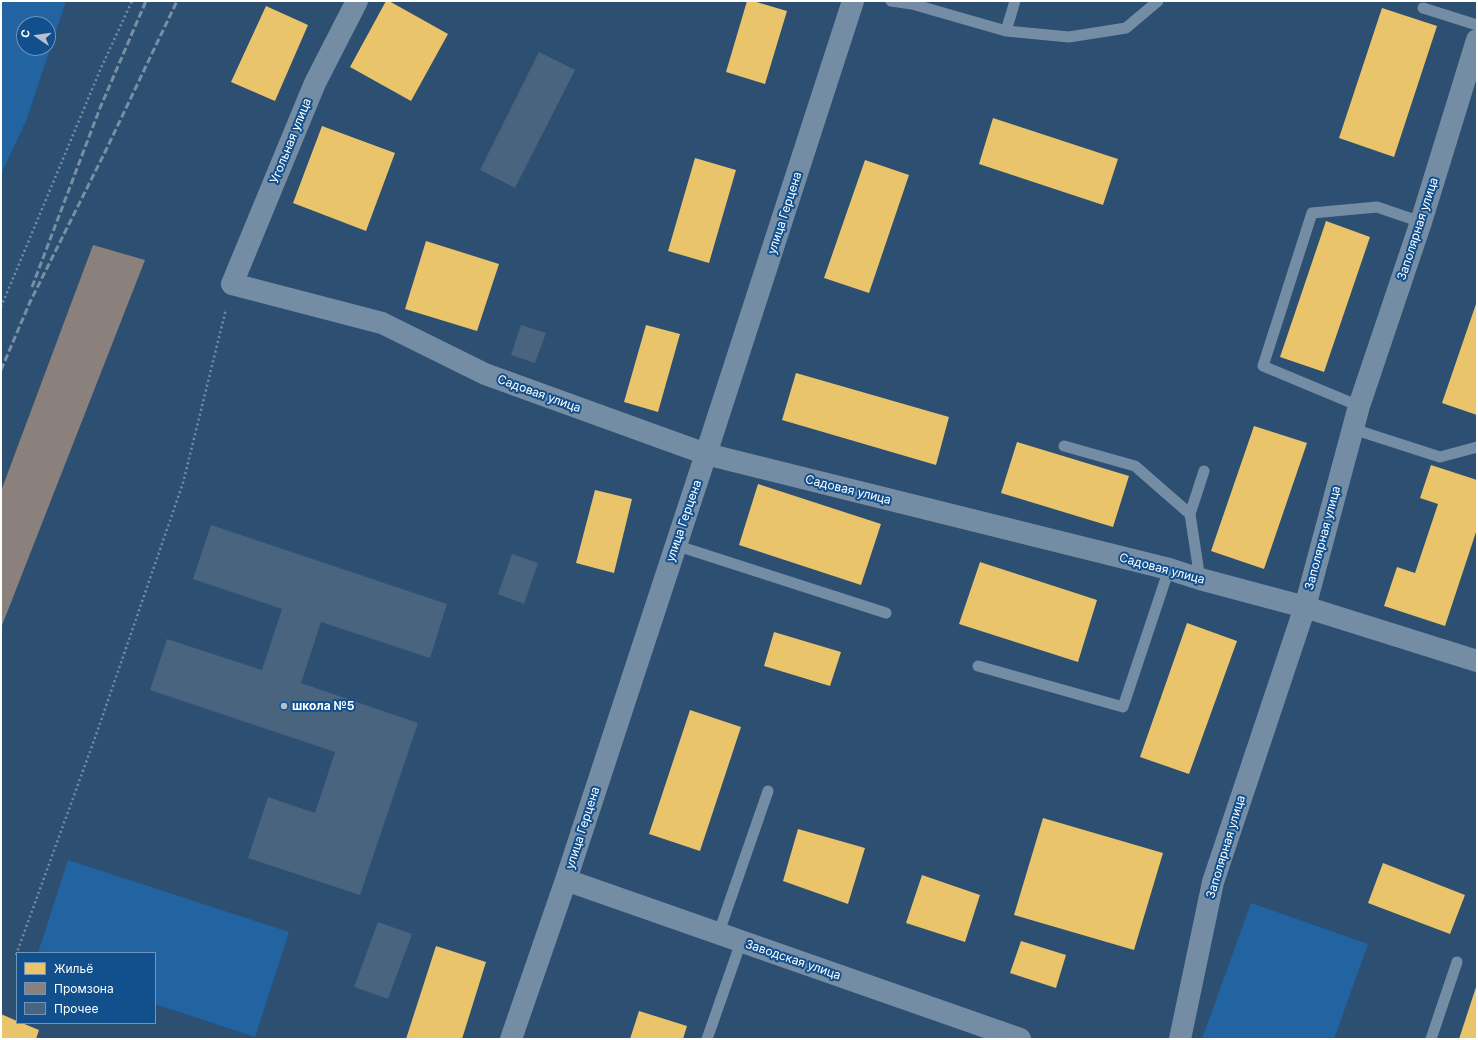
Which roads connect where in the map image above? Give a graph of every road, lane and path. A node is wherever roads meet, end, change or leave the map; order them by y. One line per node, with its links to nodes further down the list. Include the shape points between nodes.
1 (132, 1): 13 (path, via 101,68)
2 (357, 1): 12 (street, Угольная улица, via 315,83)
3 (853, 1): 18 (street, улица Герцена)
4 (891, 1): 9 (lane, via 912,4)
5 (1015, 1): 9 (lane)
6 (1158, 1): 9 (lane, via 1126,28 1069,37)
7 (1423, 8): 8 (lane)
8 (1477, 26)
9 (1006, 31)
10 (1477, 40): 11 (street, Заполярная улица)
11 (1421, 222): 14 (street, Заполярная улица); 14 (lane, via 1378,207 1312,214 1263,366)
12 (232, 284): 18 (street, Садовая улица, via 382,323 485,374); 32 (path, via 183,483 96,735)
13 (1, 308)
14 (1359, 406): 15 (street, Заполярная улица)
15 (1353, 429): 17 (lane, via 1440,457); 24 (street, Заполярная улица)
16 (1064, 446): 20 (lane, via 1135,466)
17 (1477, 447)
18 (706, 454): 21 (street, улица Герцена); 22 (street, Садовая улица)
19 (1204, 471): 20 (lane)
20 (1190, 514): 23 (lane)
21 (676, 545): 25 (lane); 29 (street, улица Герцена)
22 (1169, 569): 23 (street, Садовая улица); 27 (lane, via 1123,707)
23 (1200, 579): 24 (street, Садовая улица)
24 (1305, 607): 26 (street, Садовая улица); 37 (street, Заполярная улица, via 1213,882)
25 (886, 613)
26 (1477, 660)
27 (978, 666)
28 (768, 791): 30 (lane)
29 (566, 880): 30 (street, Заводская улица); 34 (street, улица Герцена)
30 (718, 935): 31 (street, Заводская улица)
31 (741, 942): 35 (lane); 36 (street, Заводская улица)
32 (17, 952)
33 (1457, 962): 38 (lane)
34 (511, 1039)
35 (707, 1039)
36 (1020, 1039)
37 (1180, 1039)
38 (1431, 1039)

